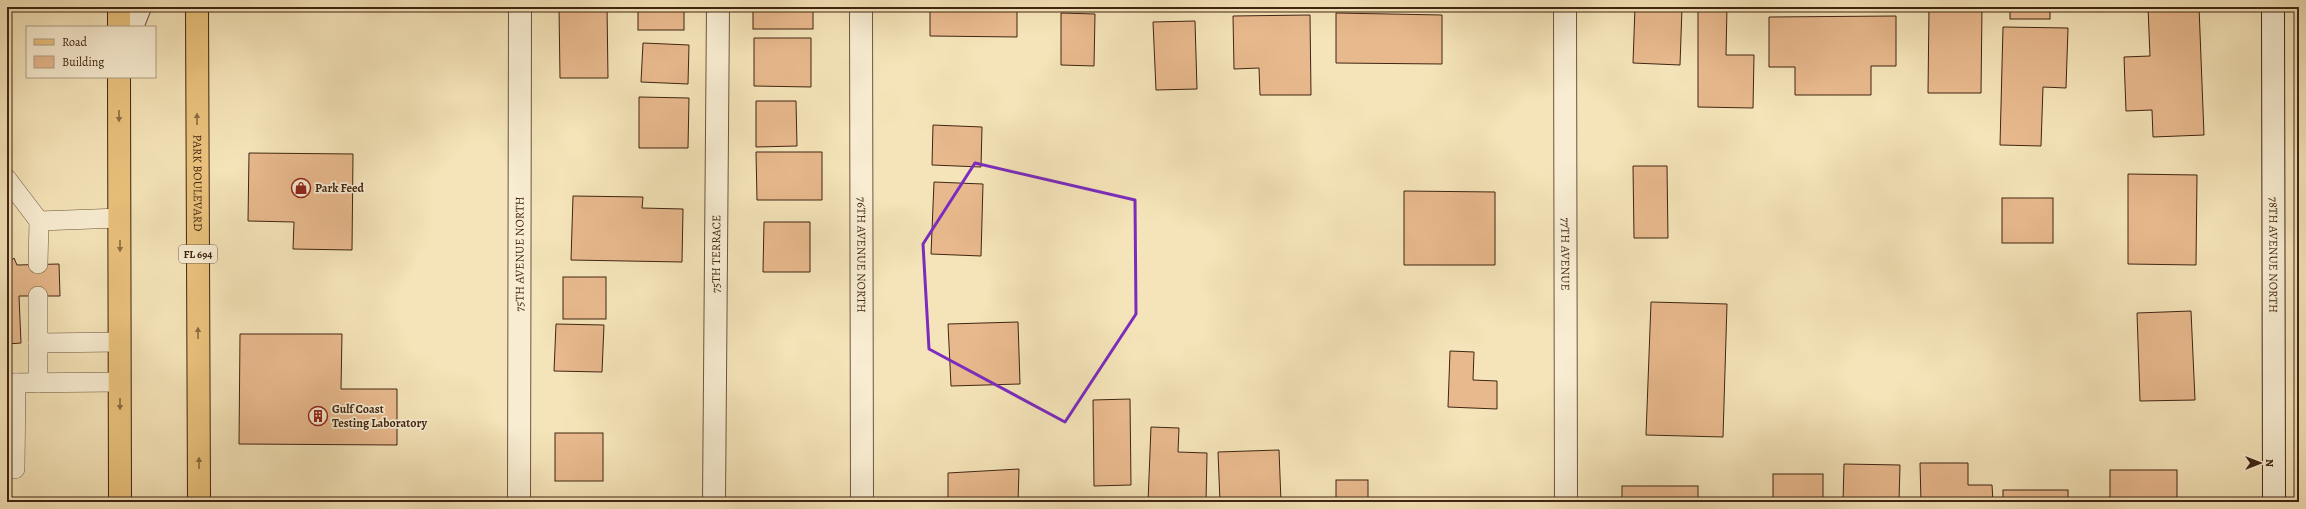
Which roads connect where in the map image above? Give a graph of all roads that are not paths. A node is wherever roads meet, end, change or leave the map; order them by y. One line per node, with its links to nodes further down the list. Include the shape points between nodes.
1 (119, 7): 9 (main road)
2 (140, 7): 10 (street)
3 (196, 7): 24 (main road, PARK BOULEVARD / FL 694, one-way to 3)
4 (520, 7): 25 (street, 75TH AVENUE NORTH)
5 (718, 7): 26 (street, 75TH TERRACE)
6 (861, 7): 27 (street, 76TH AVENUE NORTH)
7 (1565, 7): 28 (street, 77TH AVENUE)
8 (2273, 7): 29 (street, 78TH AVENUE NORTH)
9 (119, 26)
10 (132, 26)
11 (119, 78): 13 (main road, one-way to 13)
12 (7, 179): 14 (lane)
13 (120, 218): 14 (lane); 17 (main road, one-way to 17)
14 (39, 221): 15 (lane)
15 (38, 264)
16 (38, 296): 18 (lane)
17 (120, 342): 18 (lane); 19 (main road)
18 (38, 343): 21 (lane)
19 (120, 382): 21 (lane); 23 (main road, one-way to 23)
20 (12, 383): 21 (lane); 22 (lane, via 15,469)
21 (38, 383)
22 (7, 470)
23 (120, 502)
24 (199, 502)
25 (519, 502)
26 (714, 502)
27 (862, 502)
28 (1566, 502)
29 (2274, 502)

